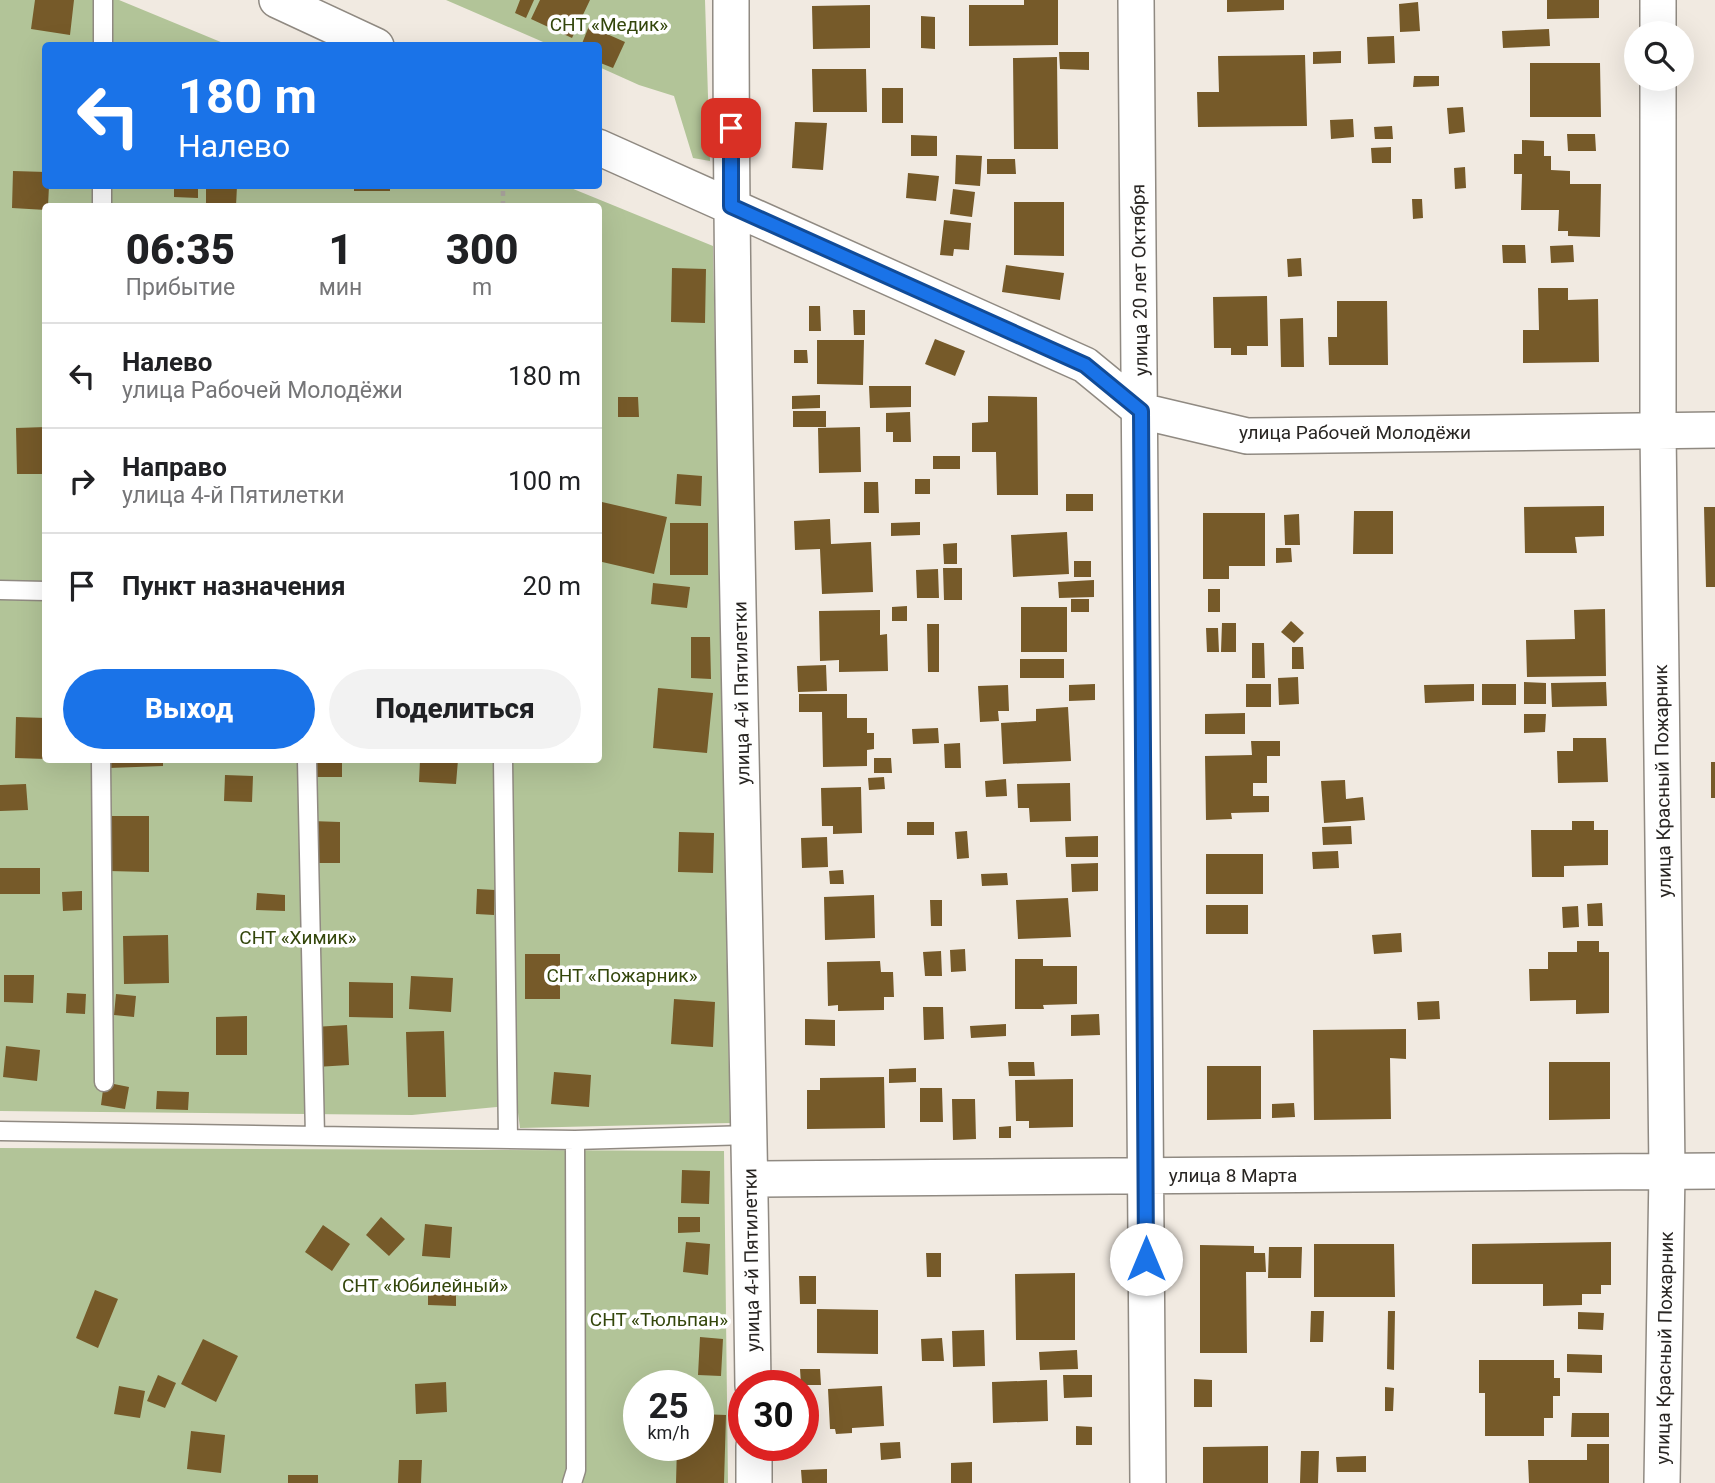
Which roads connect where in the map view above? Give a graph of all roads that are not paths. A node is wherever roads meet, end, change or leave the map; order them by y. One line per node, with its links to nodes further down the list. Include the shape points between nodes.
1 (103, 0): 7 (lane)
2 (277, 0): 8 (street)
3 (731, 0): 11 (street, улица 4-й Пятилетки)
4 (1136, 0): 12 (street, улица 20 лет Октября)
5 (1658, 0): 6 (street)
6 (1658, 21)
7 (103, 42)
8 (367, 42)
9 (1658, 91): 13 (street, улица Красный Пожарник)
10 (602, 149): 11 (street, улица Рабочей Молодёжи)
11 (731, 206): 12 (street, улица Рабочей Молодёжи, via 1085,365); 22 (street, улица 4-й Пятилетки)
12 (1141, 411): 13 (street, улица Рабочей Молодёжи, via 1247,436); 28 (street, улица 20 лет Октября)
13 (1658, 430): 14 (street, улица Рабочей Молодёжи); 26 (street, улица Красный Пожарник)
14 (1715, 430)
15 (0, 590): 16 (lane)
16 (42, 591)
17 (101, 763): 20 (lane)
18 (307, 763): 23 (lane)
19 (503, 763): 24 (lane)
20 (104, 1082)
21 (0, 1131): 23 (lane)
22 (750, 1135): 25 (lane); 29 (street, улица 4-й Пятилетки)
23 (315, 1136): 24 (lane)
24 (508, 1138): 25 (lane)
25 (575, 1140): 32 (lane, via 576,1470)
26 (1667, 1171): 27 (street, улица 8 Марта); 28 (street, улица 8 Марта); 35 (street, улица Красный Пожарник)
27 (1715, 1171)
28 (1146, 1175): 29 (street, улица 8 Марта); 34 (street, улица 20 лет Октября)
29 (750, 1179): 30 (street, улица 4-й Пятилетки)
30 (753, 1370)
31 (754, 1461): 33 (street)
32 (572, 1483)
33 (754, 1483)
34 (1148, 1483)
35 (1662, 1483)

